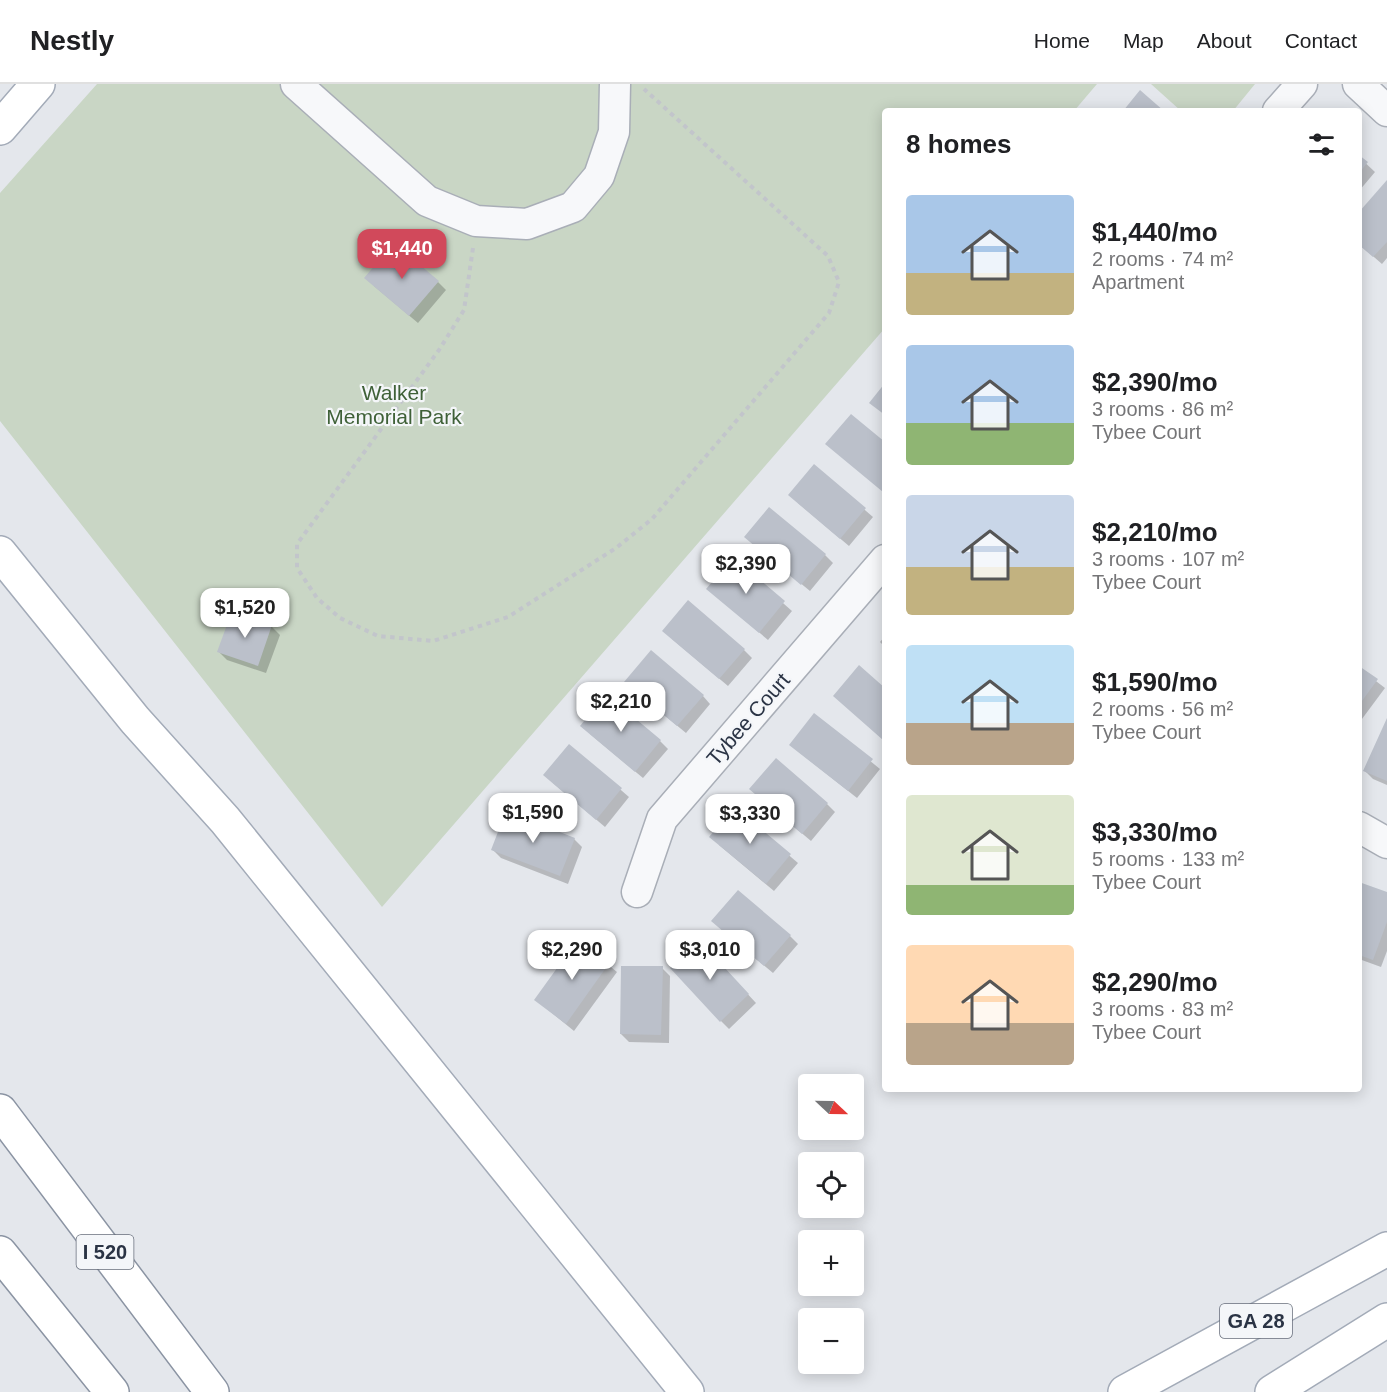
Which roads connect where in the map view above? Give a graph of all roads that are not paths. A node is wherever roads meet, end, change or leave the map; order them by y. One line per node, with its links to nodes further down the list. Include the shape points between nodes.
1 (38, 84): 8 (main road)
2 (296, 84): 3 (street, via 427,201 476,221 527,224 573,207 599,176 614,132)
3 (615, 84)
4 (1302, 84): 6 (street)
5 (1358, 84): 7 (street)
6 (1281, 108)
7 (1387, 111)
8 (0, 128)
9 (0, 554): 20 (main road, via 135,720 225,820)
10 (882, 563): 13 (street, Tybee Court, via 662,819)
11 (1362, 829): 12 (street)
12 (1387, 843)
13 (637, 892)
14 (0, 1112): 19 (main road, I 520)
15 (1387, 1249): 21 (main road, GA 28)
16 (0, 1252): 18 (main road)
17 (1387, 1320): 22 (main road)
18 (112, 1392)
19 (212, 1392)
20 (687, 1392)
21 (1125, 1392)
22 (1272, 1392)

